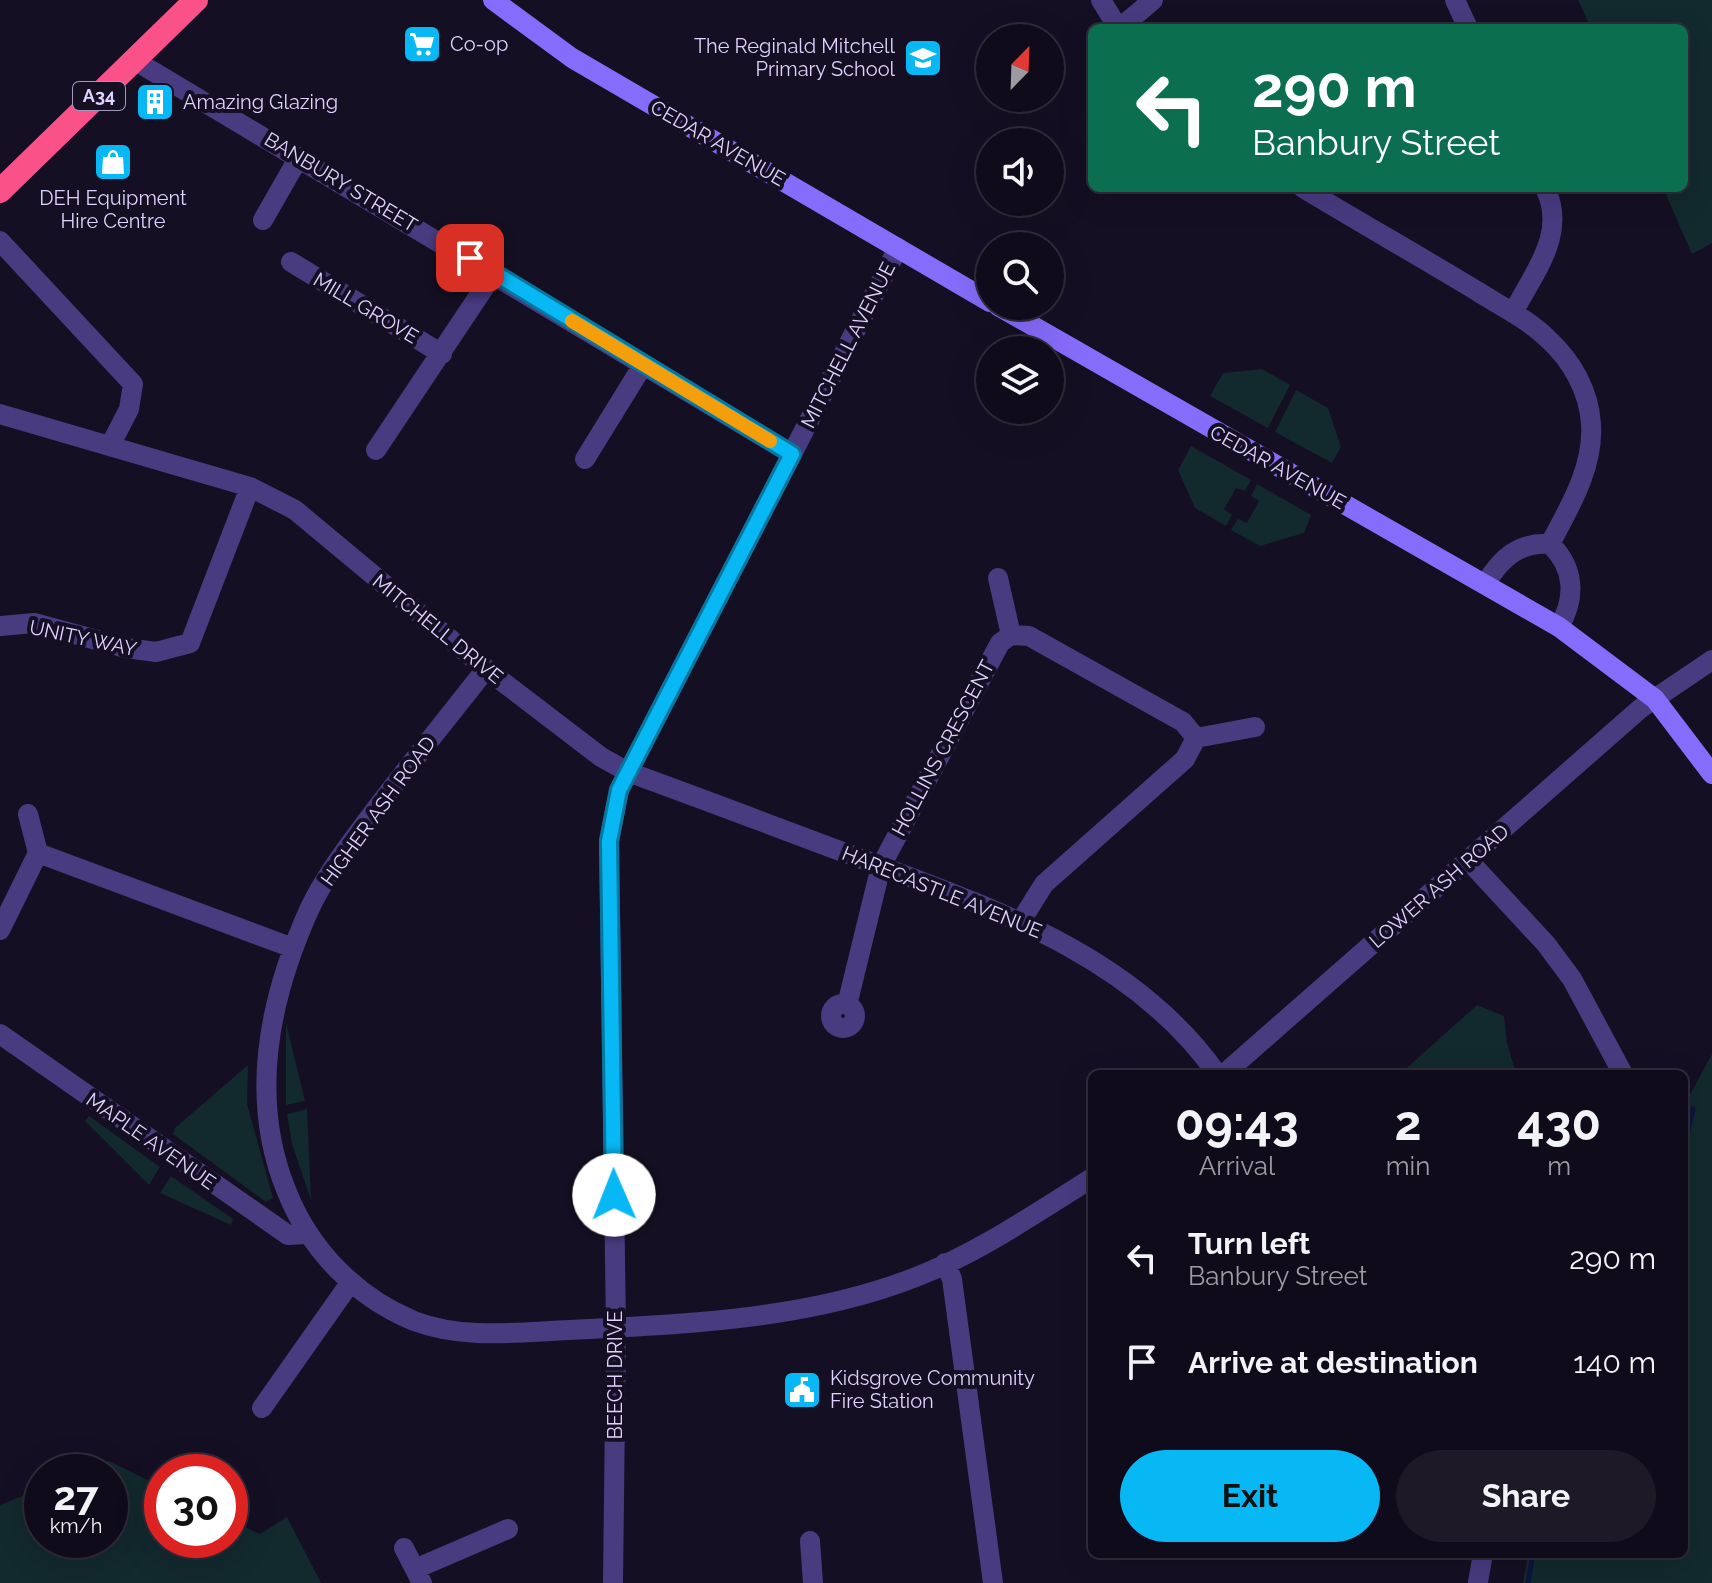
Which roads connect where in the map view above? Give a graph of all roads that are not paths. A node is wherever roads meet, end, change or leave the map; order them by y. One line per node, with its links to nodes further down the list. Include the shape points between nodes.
1 (196, 0): 9 (highway, A34)
2 (493, 0): 16 (main road, CEDAR AVENUE, via 572,58)
3 (1101, 0): 6 (street)
4 (1153, 0): 7 (street)
5 (1455, 0): 8 (street)
6 (1116, 24)
7 (1124, 24)
8 (1466, 24)
9 (134, 60): 10 (street, BANBURY STREET); 11 (highway, A34)
10 (299, 157): 14 (street); 18 (street, BANBURY STREET)
11 (0, 191)
12 (1310, 192): 20 (street)
13 (1547, 192): 20 (street, via 1553,229 1544,259)
14 (263, 220)
15 (0, 241): 25 (street, via 133,384 129,409)
16 (898, 248): 19 (main road, CEDAR AVENUE); 27 (street, MITCHELL AVENUE)
17 (291, 262): 22 (street, MILL GROVE)
18 (494, 273): 22 (street); 23 (street, BANBURY STREET)
19 (976, 294)
20 (1513, 313): 30 (street, via 1548,338 1575,371 1592,426 1577,494)
21 (1023, 320): 32 (main road, CEDAR AVENUE)
22 (442, 354): 26 (street)
23 (643, 365): 27 (street, BANBURY STREET); 28 (street)
24 (0, 414): 25 (street, MITCHELL DRIVE)
25 (111, 444): 29 (street, MITCHELL DRIVE)
26 (376, 450)
27 (792, 454): 41 (street, MITCHELL AVENUE)
28 (585, 459)
29 (250, 487): 33 (street, UNITY WAY, via 190,643 156,652 34,623); 37 (street, MITCHELL DRIVE, via 295,510)
30 (1550, 544): 32 (street, via 1517,549 1503,558); 34 (street, via 1570,571 1571,600)
31 (998, 578): 35 (street)
32 (1486, 583): 34 (main road, CEDAR AVENUE)
33 (0, 626)
34 (1559, 627): 38 (main road, CEDAR AVENUE)
35 (1011, 635): 40 (street, via 1029,636 1183,722); 46 (street, HOLLINS CRESCENT, via 1000,643 957,719)
36 (1712, 660): 38 (street, LOWER ASH ROAD)
37 (486, 669): 41 (street, MITCHELL DRIVE); 49 (street, HIGHER ASH ROAD, via 350,844 311,905)
38 (1655, 699): 42 (main road, CEDAR AVENUE); 45 (street, LOWER ASH ROAD)
39 (1255, 727): 40 (street)
40 (1196, 738): 47 (street, via 1185,759 1044,884)
41 (628, 772): 46 (street, HARECASTLE AVENUE); 55 (street, MITCHELL AVENUE, via 609,841)
42 (1712, 774)
43 (28, 814): 44 (street)
44 (38, 853): 48 (street); 49 (street)
45 (1468, 860): 53 (street, LOWER ASH ROAD); 54 (street, via 1572,979)
46 (881, 866): 47 (street, HARECASTLE AVENUE); 50 (street, HOLLINS CRESCENT)
47 (1021, 921): 52 (street, HARECASTLE AVENUE, via 1119,977 1163,1012)
48 (0, 930)
49 (293, 948): 57 (street, HIGHER ASH ROAD, via 271,1021 264,1086 281,1179)
50 (847, 1005)
51 (0, 1034): 57 (street, MAPLE AVENUE, via 288,1235)
52 (1214, 1070)
53 (1229, 1070)
54 (1621, 1070)
55 (614, 1167): 60 (street, BEECH DRIVE)
56 (1088, 1180): 58 (street)
57 (306, 1234): 59 (street, HIGHER ASH ROAD)
58 (945, 1263): 60 (street, via 867,1292 775,1313); 70 (street, via 952,1279)
59 (350, 1283): 60 (street, HIGHER ASH ROAD, via 417,1322 459,1333); 61 (street)
60 (616, 1328): 68 (street, BEECH DRIVE)
61 (262, 1408)
62 (508, 1529): 66 (street)
63 (810, 1541): 69 (street)
64 (404, 1548): 66 (street)
65 (1482, 1558): 67 (street)
66 (419, 1576)
67 (1478, 1582)
68 (613, 1583)
69 (813, 1583)
70 (993, 1583)

